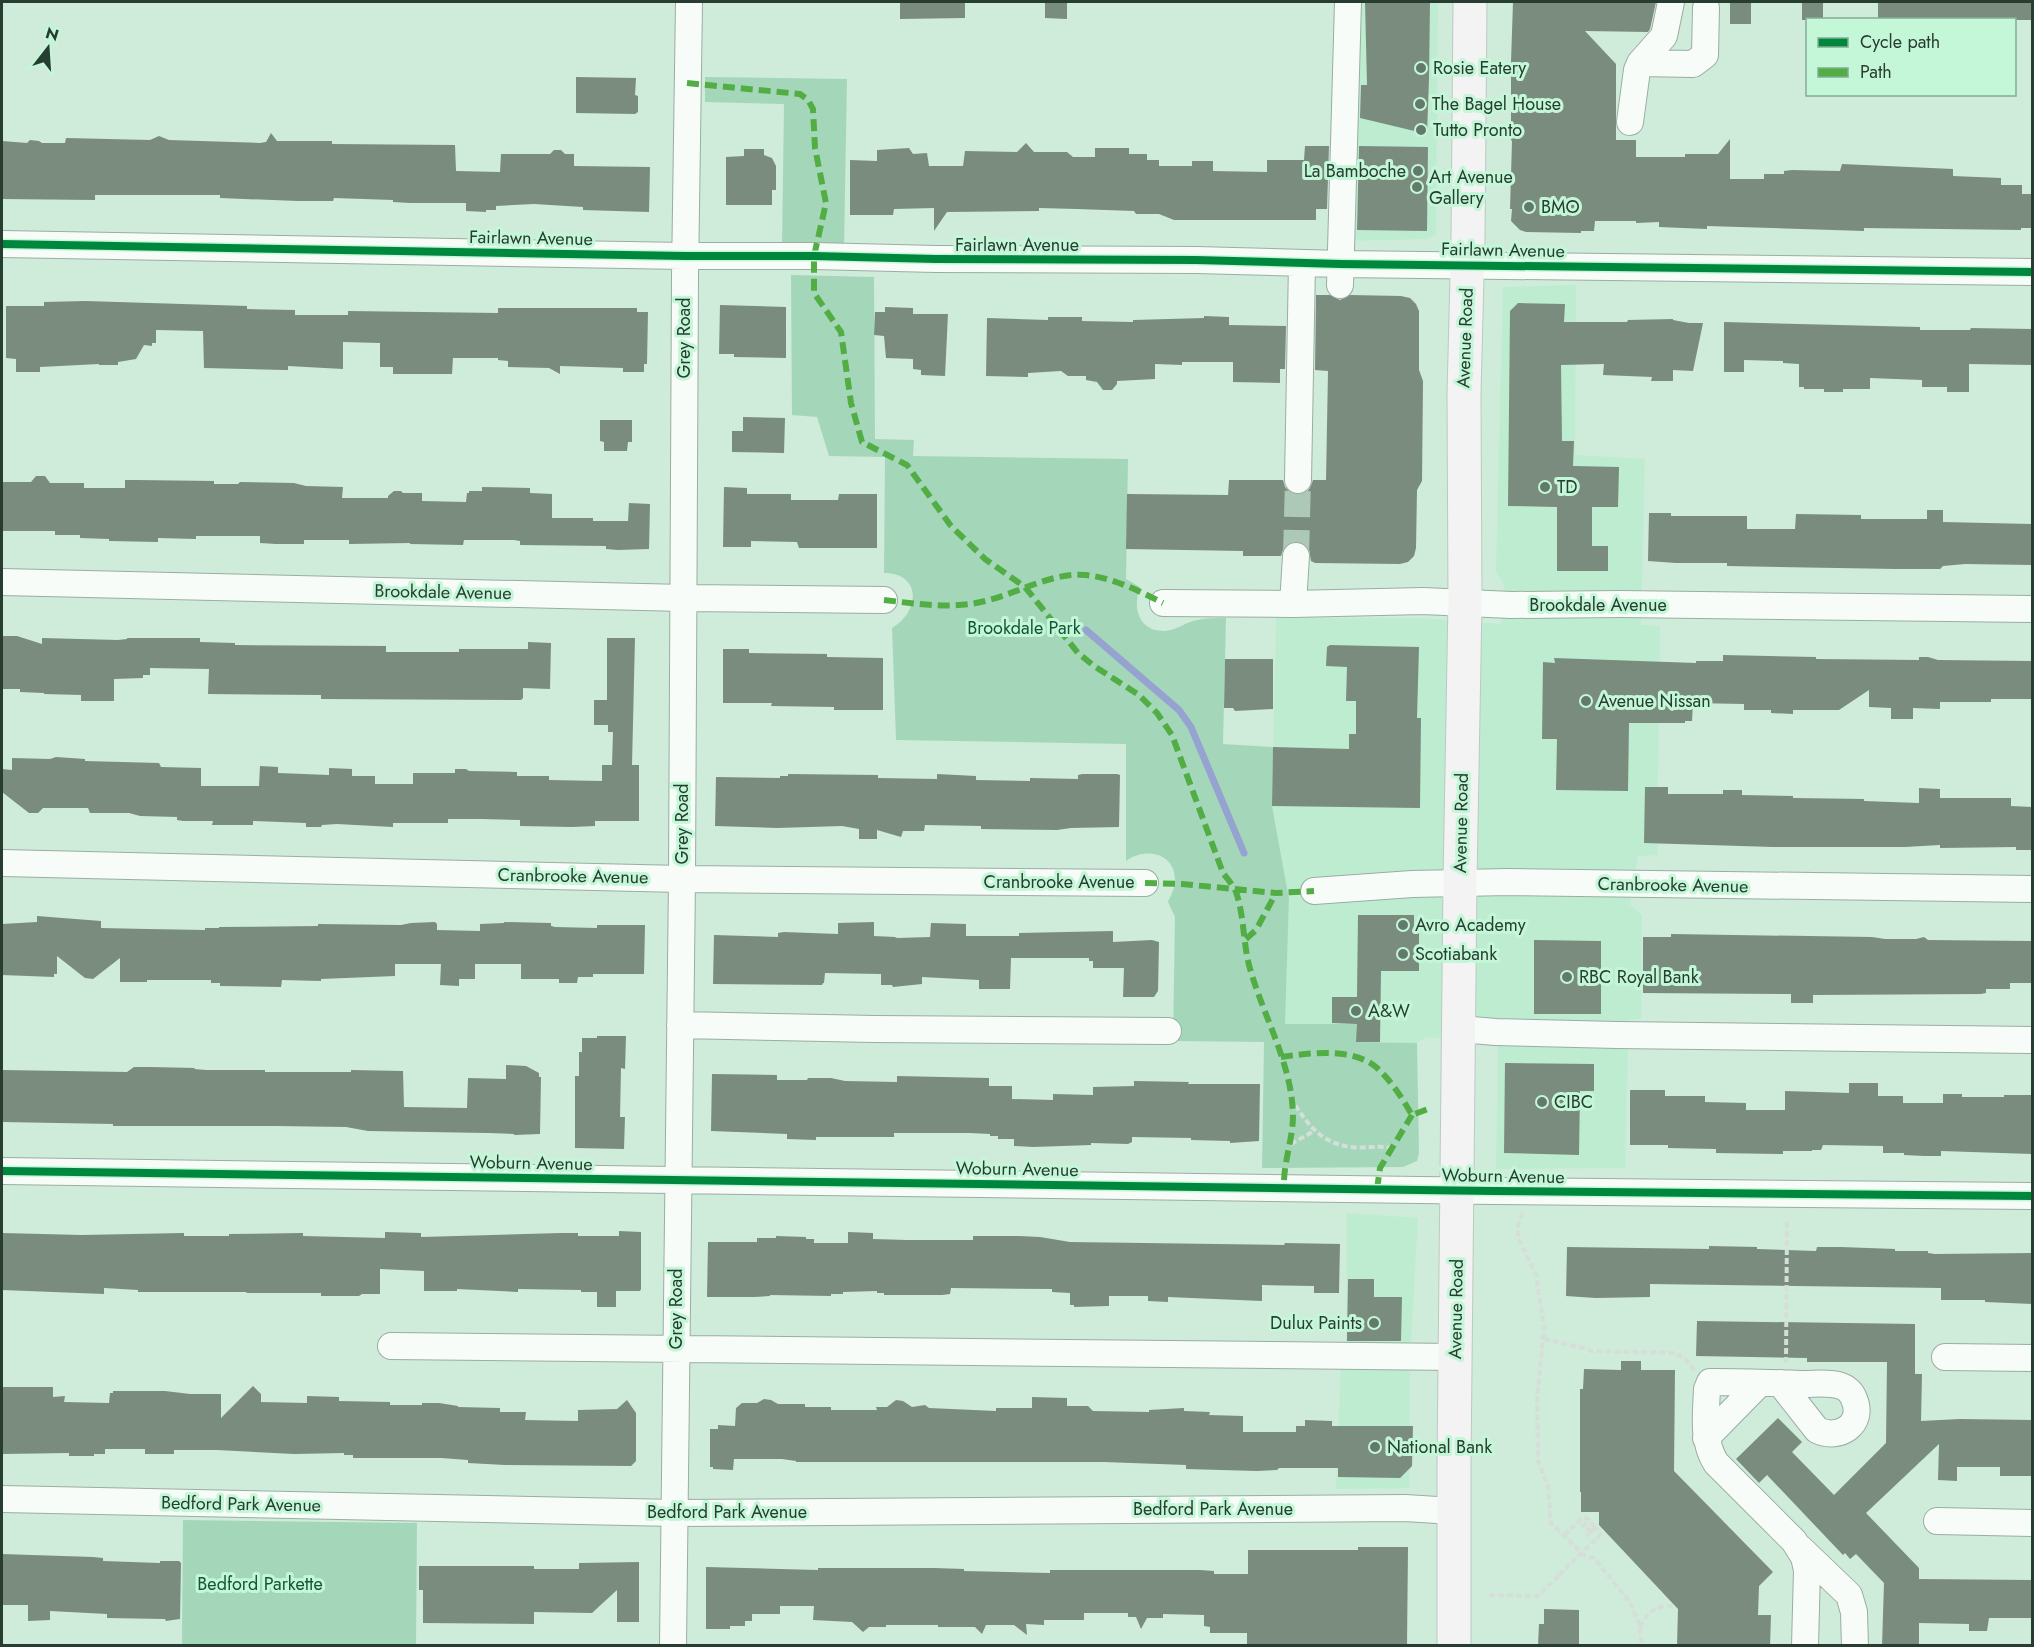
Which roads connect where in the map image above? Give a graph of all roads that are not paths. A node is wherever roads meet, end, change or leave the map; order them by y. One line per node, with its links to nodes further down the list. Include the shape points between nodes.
1 (688, 2): 9 (street, Grey Road)
2 (1348, 2): 13 (street)
3 (1470, 2): 11 (main road, Avenue Road)
4 (1671, 2): 6 (street, via 1664,36)
5 (1706, 8): 6 (street, via 1705,55 1693,64)
6 (1640, 63): 7 (street)
7 (1630, 122)
8 (2, 244): 9 (street, Fairlawn Avenue)
9 (685, 256): 10 (street, Fairlawn Avenue); 17 (street, Grey Road)
10 (1302, 263): 13 (street, Fairlawn Avenue); 14 (street)
11 (1467, 264): 12 (street, Fairlawn Avenue); 13 (street, Fairlawn Avenue); 19 (main road, Avenue Road)
12 (2032, 272)
13 (1341, 274)
14 (1298, 480)
15 (1296, 556): 21 (street)
16 (2, 582): 17 (street, Brookdale Avenue)
17 (684, 597): 18 (street, Brookdale Avenue); 24 (street, Grey Road)
18 (884, 600)
19 (1465, 602): 21 (street, Brookdale Avenue); 22 (street, Brookdale Avenue); 26 (main road, Avenue Road)
20 (1163, 603): 21 (street, Brookdale Avenue)
21 (1293, 604)
22 (2032, 609)
23 (2, 862): 24 (street, Cranbrooke Avenue)
24 (682, 879): 25 (street, Cranbrooke Avenue); 29 (street, Grey Road)
25 (1145, 883)
26 (1460, 883): 27 (street, Cranbrooke Avenue); 28 (street, Cranbrooke Avenue); 30 (main road, Avenue Road)
27 (2032, 890)
28 (1314, 891)
29 (680, 1025): 31 (street); 34 (street, Grey Road)
30 (1459, 1029): 32 (street); 35 (main road, Avenue Road)
31 (1168, 1031)
32 (2032, 1040)
33 (2, 1171): 34 (street, Woburn Avenue)
34 (677, 1180): 35 (street, Woburn Avenue); 38 (street, Grey Road)
35 (1458, 1190): 36 (street, Woburn Avenue); 39 (main road, Avenue Road)
36 (2032, 1196)
37 (391, 1346): 38 (street)
38 (676, 1349): 39 (street); 45 (street, Grey Road)
39 (1455, 1357): 44 (main road, Avenue Road)
40 (1945, 1357): 41 (street)
41 (2032, 1358)
42 (1706, 1438): 42 (street, via 1710,1382 1775,1379); 48 (street, via 1716,1463)
43 (2, 1499): 45 (street, Bedford Park Avenue)
44 (1453, 1511): 45 (street, Bedford Park Avenue, via 1405,1508); 50 (main road, Avenue Road)
45 (675, 1513): 49 (street, Grey Road)
46 (1937, 1521): 47 (street)
47 (2032, 1523)
48 (1798, 1546): 51 (street, via 1807,1570); 52 (street, via 1849,1595)
49 (673, 1646)
50 (1454, 1646)
51 (1806, 1646)
52 (1855, 1646)

